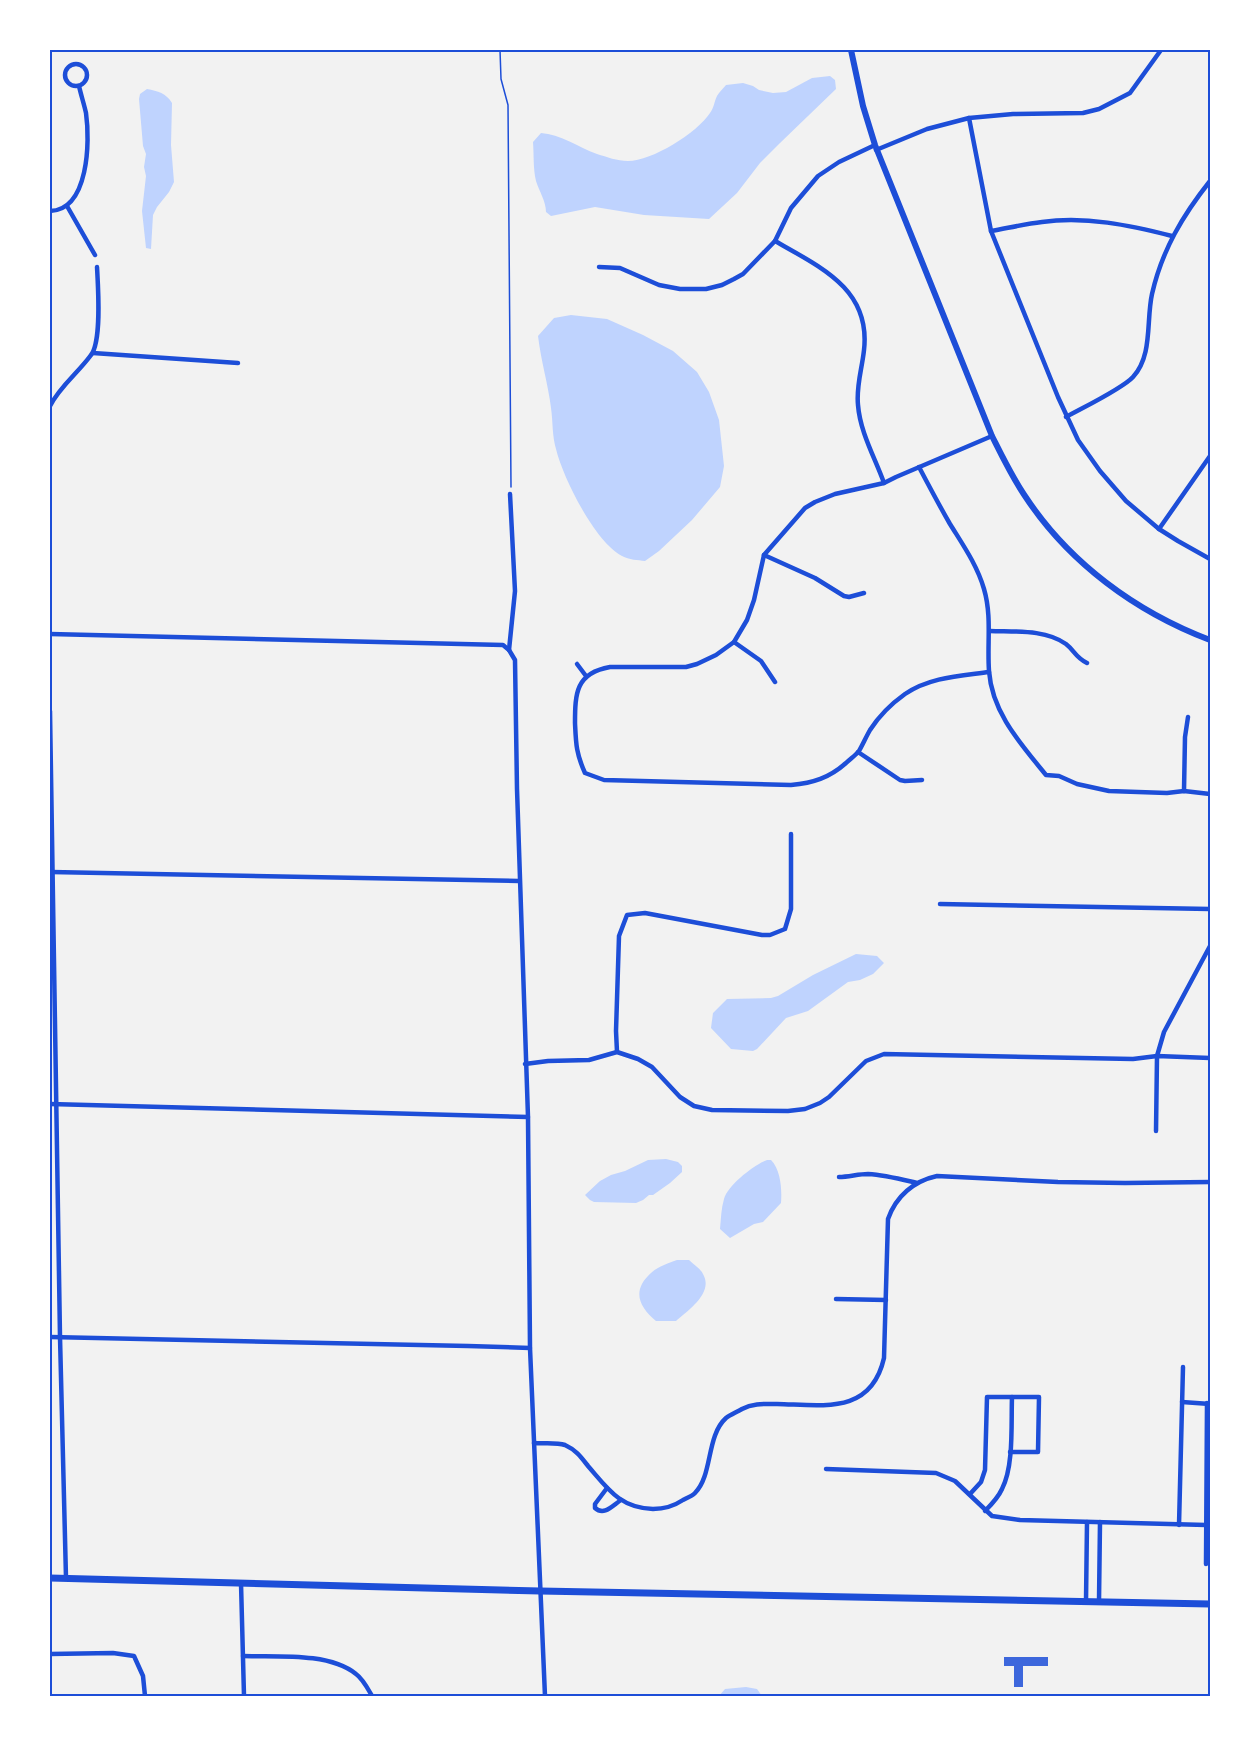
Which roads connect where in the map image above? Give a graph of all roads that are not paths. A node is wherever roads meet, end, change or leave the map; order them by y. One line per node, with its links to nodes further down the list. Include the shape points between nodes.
1 (851, 50): 5 (street)
2 (1161, 50): 4 (street, via 1130,93 1099,110)
3 (79, 86): 3 (street, via 86,81 87,72 74,64 65,77 70,84); 7 (street, via 86,113 85,171)
4 (969, 118): 5 (street); 9 (street)
5 (875, 148): 11 (street, via 839,162 818,176 791,208); 19 (street)
6 (1210, 181): 10 (street)
7 (67, 206): 8 (street); 12 (street)
8 (50, 211)
9 (991, 231): 10 (street, via 1082,220 1121,224); 18 (street)
10 (1172, 237): 18 (street, via 1152,294 1142,364 1132,378)
11 (775, 242): 14 (street, via 743,274 706,289 668,287 620,268); 22 (street, via 838,280 850,292 860,312 864,349 858,406)
12 (95, 255)
13 (97, 267): 15 (street, via 98,324)
14 (599, 267)
15 (93, 353): 16 (street); 17 (street)
16 (238, 363)
17 (50, 406)
18 (1066, 417): 24 (street, via 1100,471 1126,501)
19 (992, 436): 21 (street); 30 (street, via 1026,497 1078,560 1151,613)
20 (1210, 456): 24 (street)
21 (919, 467): 22 (street); 28 (street, via 974,562 987,599)
22 (884, 483): 25 (street, via 815,502 805,508)
23 (510, 494): 32 (street, via 514,591)
24 (1159, 529): 26 (street)
25 (764, 555): 27 (street, via 844,596); 31 (street, via 751,611)
26 (1210, 559)
27 (864, 593)
28 (990, 631): 33 (street, via 1047,636 1067,645); 35 (street)
29 (50, 634): 32 (street, via 503,645)
30 (1210, 640)
31 (734, 642): 36 (street, via 706,660 686,667 610,667); 37 (street, via 761,661)
32 (509, 650): 46 (street, via 515,660)
33 (1087, 663)
34 (577, 664): 36 (street)
35 (989, 672): 40 (street, via 942,678 911,690 884,711); 42 (street, via 1008,726 1046,775 1109,791)
36 (586, 676): 40 (street, via 575,700 577,755 585,773 610,781 809,783 837,771)
37 (775, 682)
38 (50, 711): 45 (street)
39 (1188, 717): 42 (street)
40 (858, 752): 41 (street, via 900,780)
41 (922, 780)
42 (1184, 791): 43 (street)
43 (1210, 794)
44 (791, 834): 50 (street, via 791,909 785,929 762,935 645,913 627,915 619,936)
45 (51, 872): 46 (street); 54 (street)
46 (519, 881): 53 (street)
47 (940, 904): 48 (street)
48 (1210, 909)
49 (1210, 946): 51 (street, via 1164,1032)
50 (617, 1052): 51 (street, via 652,1067 694,1106 788,1112 820,1103 866,1061 884,1054 1133,1059); 53 (street, via 589,1060)
51 (1157, 1056): 52 (street); 56 (street)
52 (1210, 1058)
53 (525, 1064): 55 (street)
54 (53, 1105): 55 (street); 63 (street)
55 (528, 1117): 64 (street)
56 (1156, 1131)
57 (839, 1177): 58 (street, via 884,1175)
58 (917, 1182): 59 (street, via 937,1176 1069,1182); 61 (street, via 896,1202 888,1219)
59 (1210, 1182)
60 (836, 1299): 61 (street)
61 (886, 1300): 75 (street, via 884,1358 867,1392 838,1405 759,1404 744,1408 725,1419 714,1439 706,1474 695,1493 674,1506 655,1509 638,1508)
62 (50, 1337): 63 (street)
63 (60, 1337): 64 (street); 83 (street)
64 (530, 1348): 70 (street)
65 (1183, 1367): 67 (street)
66 (1012, 1397): 71 (street); 71 (street, via 1039,1397 1038,1452); 74 (street, via 987,1397 984,1470 981,1482)
67 (1182, 1402): 68 (street); 79 (street)
68 (1209, 1403): 69 (street)
69 (1208, 1431): 80 (street)
70 (534, 1443): 73 (street, via 562,1444 577,1451); 85 (street)
71 (1010, 1452): 76 (street, via 1005,1483)
72 (826, 1469): 74 (street, via 936,1473 955,1481)
73 (606, 1488): 75 (street); 75 (street, via 595,1504 599,1512)
74 (970, 1494): 76 (street)
75 (621, 1500)
76 (985, 1511): 77 (street, via 992,1516 1020,1520)
77 (1088, 1522): 78 (street); 86 (street)
78 (1100, 1522): 79 (street); 87 (street)
79 (1179, 1525): 80 (street)
80 (1206, 1525): 81 (street)
81 (1206, 1564)
82 (50, 1578): 83 (main road)
83 (66, 1578): 84 (main road)
84 (242, 1583): 85 (main road); 90 (street)
85 (540, 1591): 86 (main road); 94 (street)
86 (1086, 1602): 87 (main road)
87 (1099, 1602): 88 (main road)
88 (1210, 1604)
89 (50, 1654): 91 (street, via 134,1656 143,1676)
90 (243, 1656): 92 (street); 93 (street, via 329,1660 357,1674)
91 (145, 1696)
92 (244, 1696)
93 (372, 1696)
94 (545, 1696)

